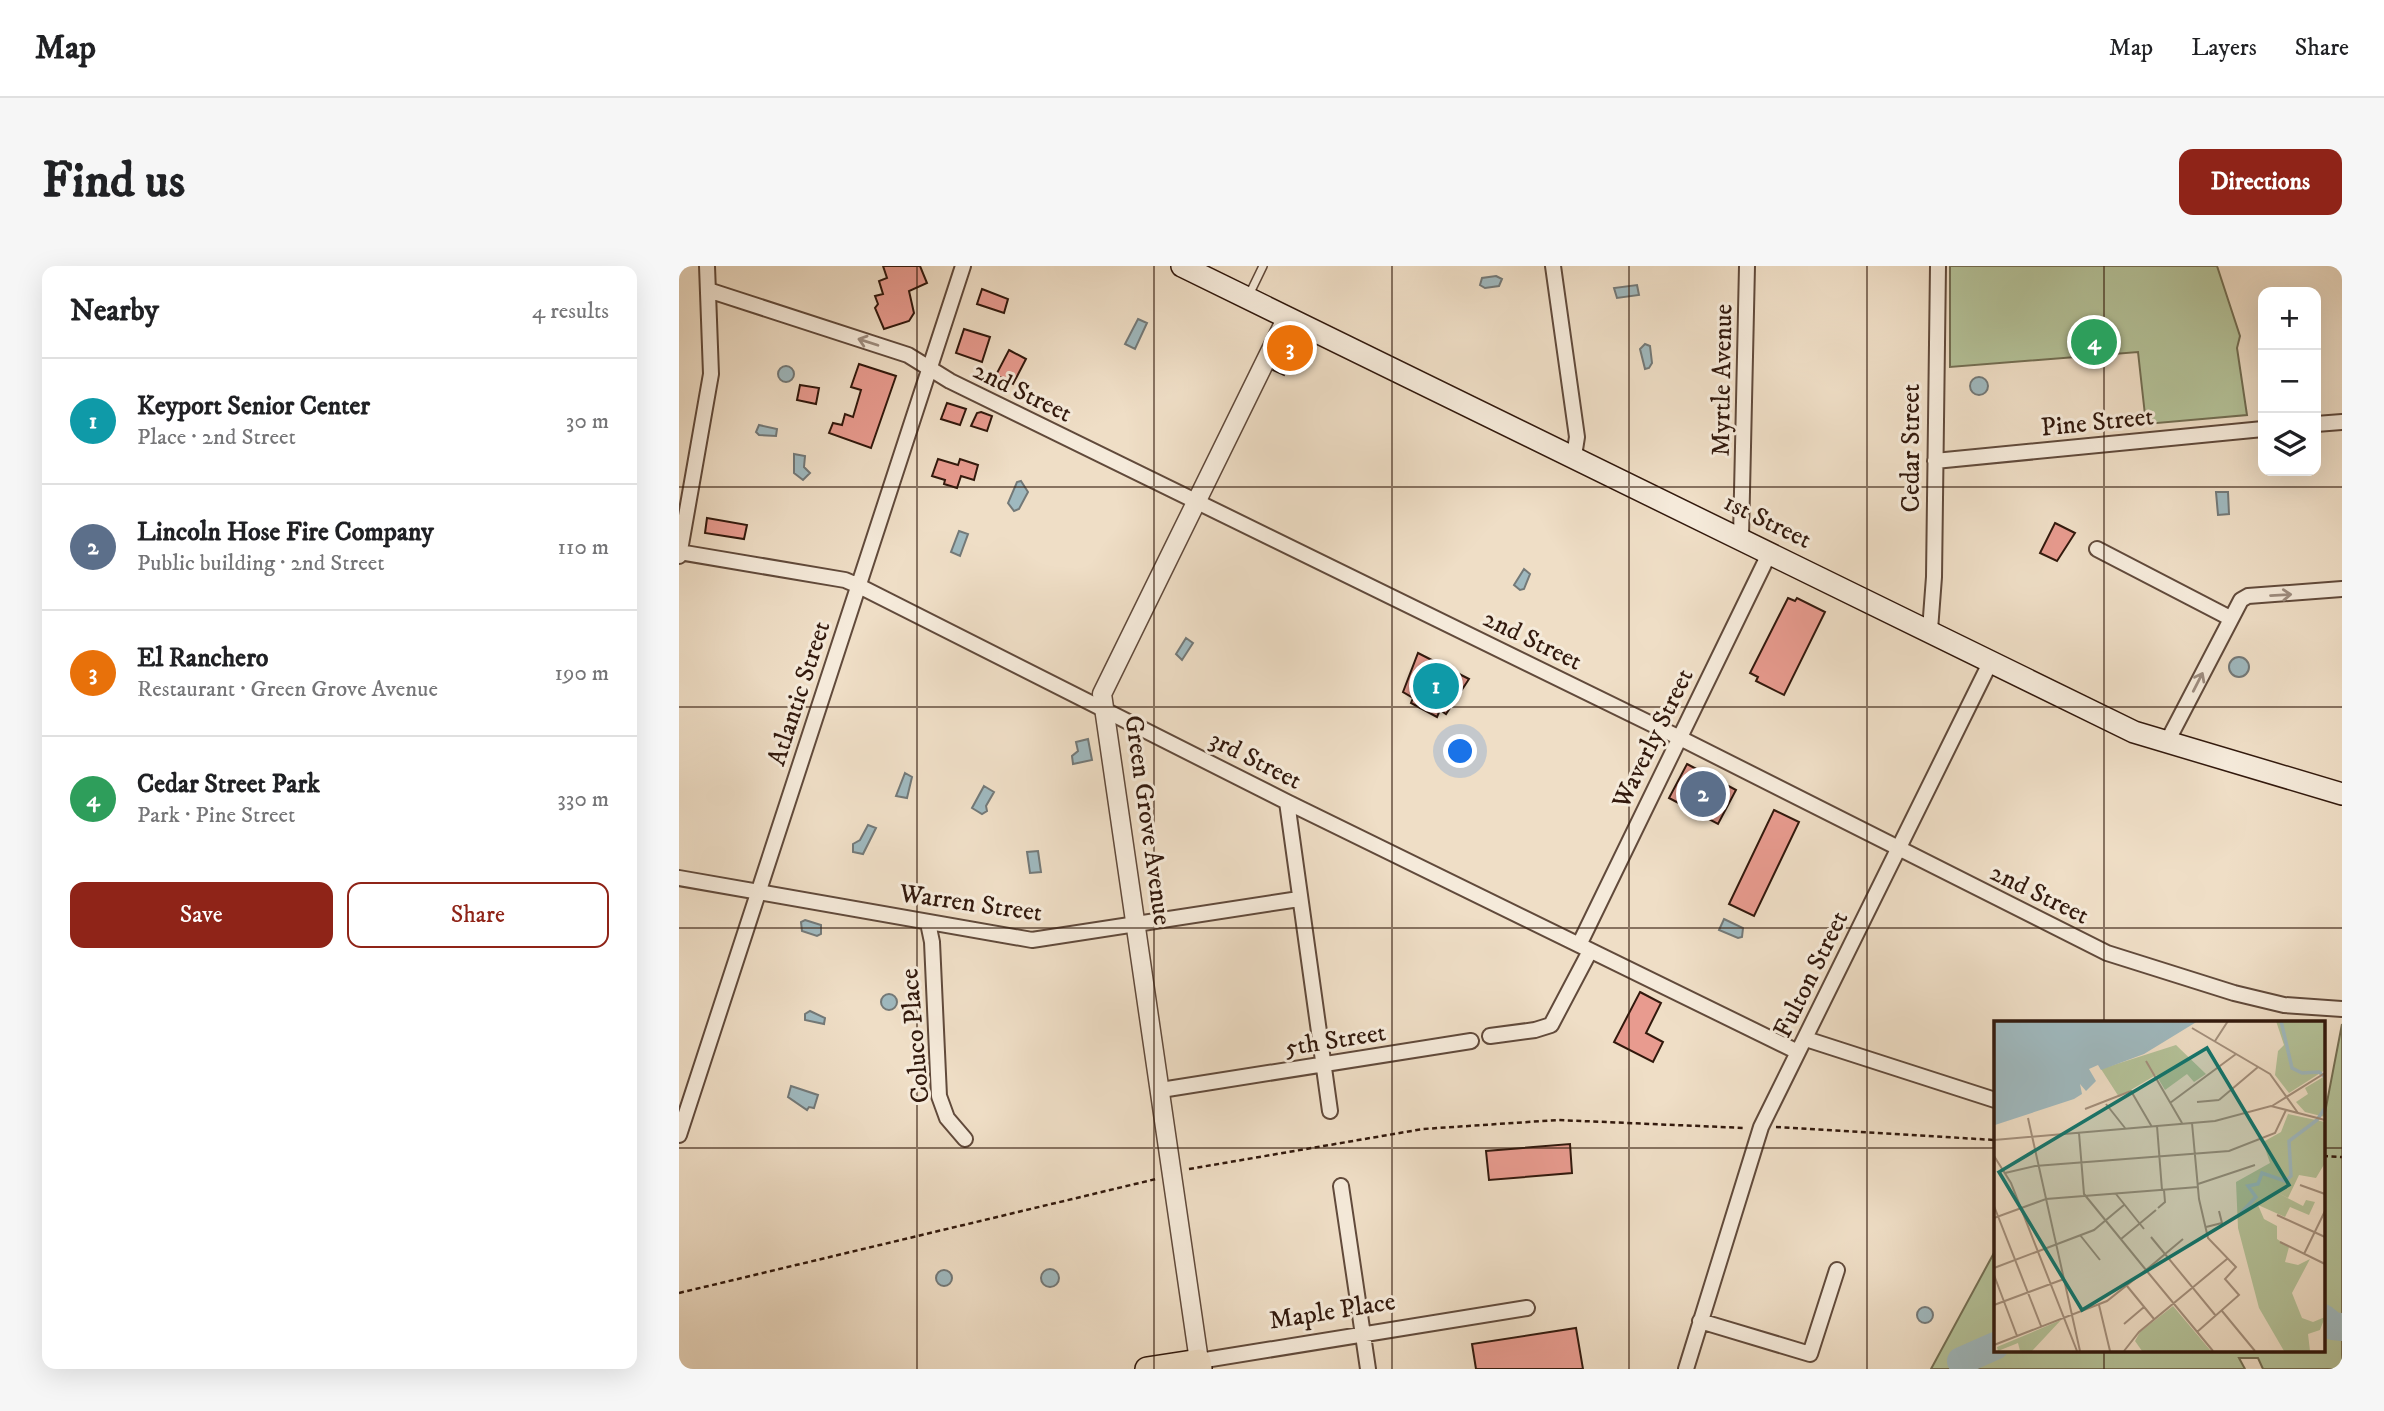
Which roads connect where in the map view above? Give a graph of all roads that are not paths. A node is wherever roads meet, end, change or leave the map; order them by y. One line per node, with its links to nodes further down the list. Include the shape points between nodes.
1 (707, 266): 8 (street)
2 (964, 266): 11 (street, Atlantic Street)
3 (1181, 266): 9 (main road, 1st Street)
4 (1263, 266): 9 (lane)
5 (1553, 266): 15 (street, via 1577,437)
6 (1747, 266): 18 (street, Myrtle Avenue)
7 (1938, 266): 16 (street, Cedar Street)
8 (708, 290): 11 (street, 2nd Street, one-way to 8, via 908,355); 21 (street, via 711,374)
9 (1248, 298): 10 (main road, 1st Street)
10 (1287, 317): 15 (main road, 1st Street); 17 (street, Green Grove Avenue)
11 (930, 369): 17 (street, 2nd Street); 22 (street, Atlantic Street)
12 (2342, 422): 13 (street)
13 (2321, 424)
14 (2258, 429): 16 (street, Pine Street)
15 (1574, 456): 18 (main road, 1st Street)
16 (1935, 461): 25 (street, Cedar Street)
17 (1196, 503): 27 (street, Green Grove Avenue, via 1102,694); 28 (street, 2nd Street)
18 (1741, 537): 20 (main road, 1st Street)
19 (2097, 549): 24 (street)
20 (1770, 552): 25 (main road, 1st Street); 28 (street, Waverly Street)
21 (679, 554): 22 (street, 3rd Street)
22 (859, 586): 27 (street, 3rd Street); 34 (street, Atlantic Street)
23 (2342, 589): 24 (street, one-way to 23, via 2248,596)
24 (2230, 618): 29 (street, one-way to 24)
25 (1930, 630): 26 (main road, 1st Street)
26 (1991, 661): 29 (main road, 1st Street, via 2134,732); 32 (street, Fulton Street)
27 (1105, 710): 31 (street, 3rd Street); 37 (street, Green Grove Avenue)
28 (1680, 738): 32 (street, 2nd Street); 38 (street, Waverly Street)
29 (2167, 742): 30 (main road, 1st Street)
30 (2342, 794)
31 (1287, 802): 35 (street); 38 (street, 3rd Street)
32 (1898, 850): 39 (street, 2nd Street, via 2107,953 2234,993 2284,1004); 42 (street, Fulton Street)
33 (679, 878): 34 (street, Warren Street)
34 (758, 892): 36 (street, Warren Street); 49 (street, Atlantic Street)
35 (1299, 899): 37 (street, Warren Street); 45 (street)
36 (928, 923): 37 (street, Warren Street, via 1032,940); 50 (street, Coluco Place, via 939,1096 947,1118)
37 (1136, 924): 46 (street, Green Grove Avenue)
38 (1585, 948): 40 (street, Waverly Street, via 1551,1025); 44 (street, 3rd Street)
39 (2342, 1009)
40 (1515, 1032): 41 (street, 5th Street)
41 (1490, 1035): 43 (lane, 5th Street)
42 (1805, 1039): 44 (street, Fulton Street); 47 (street)
43 (1471, 1041): 45 (street, 5th Street)
44 (1798, 1052): 54 (street, Fulton Street, via 1748,1160)
45 (1324, 1066): 46 (street, 5th Street); 48 (street)
46 (1161, 1090): 57 (street, Green Grove Avenue)
47 (1994, 1099)
48 (1330, 1111)
49 (680, 1127)
50 (965, 1139)
51 (1341, 1186): 55 (street)
52 (1837, 1270): 56 (street)
53 (1527, 1308): 55 (street, Maple Place)
54 (1700, 1321): 56 (street); 60 (street, Fulton Street)
55 (1363, 1333): 57 (street, Maple Place); 59 (street)
56 (1810, 1353): 61 (street)
57 (1200, 1365): 58 (main road, Maple Place)
58 (1147, 1369)
59 (1368, 1369)
60 (1686, 1369)
61 (1806, 1369)

